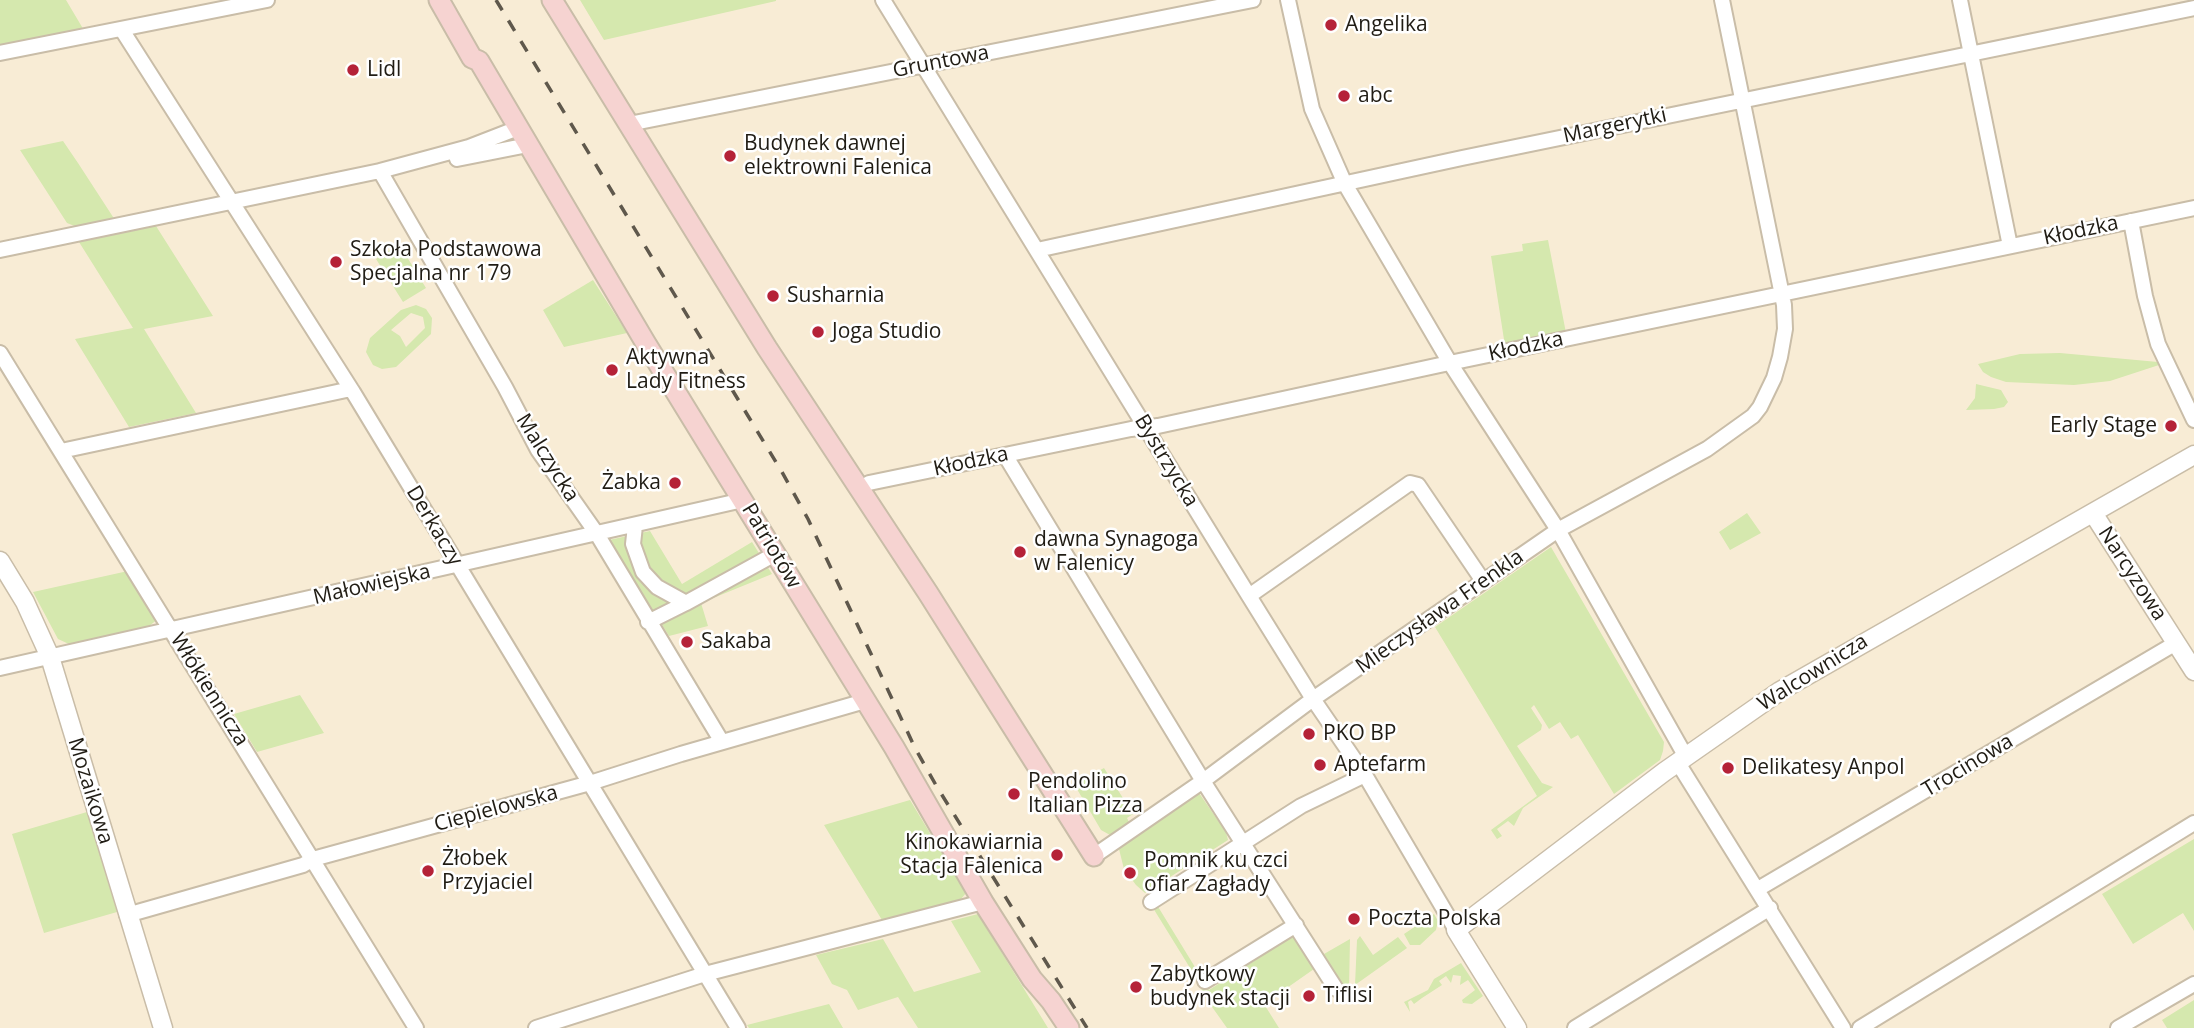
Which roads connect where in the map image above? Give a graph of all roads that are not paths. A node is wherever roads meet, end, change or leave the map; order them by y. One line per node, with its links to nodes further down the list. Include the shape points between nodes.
1 (267, 0): 11 (street)
2 (439, 0): 14 (main road, Patriotów, via 472,58)
3 (446, 0): 14 (main road, Patriotów, via 479,49)
4 (552, 0): 17 (main road)
5 (883, 0): 15 (street, Bystrzycka)
6 (1253, 0): 15 (street, Gruntowa)
7 (1288, 0): 20 (street, via 1312,109)
8 (1721, 0): 16 (street, Mieczysława Frenkla)
9 (1960, 0): 12 (street)
10 (2194, 8): 12 (street, Margerytki)
11 (122, 30): 13 (street); 21 (street, Derkaczy)
12 (1970, 53): 16 (street, Margerytki); 24 (street)
13 (0, 54)
14 (479, 61): 18 (main road, Patriotów)
15 (923, 66): 17 (street, Gruntowa); 26 (street, Bystrzycka)
16 (1741, 100): 20 (street, Margerytki); 27 (street, Mieczysława Frenkla)
17 (629, 124): 36 (main road, via 767,348)
18 (523, 136): 19 (street); 37 (main road, Patriotów)
19 (380, 172): 21 (street); 41 (street, Malczycka, via 538,450)
20 (1345, 184): 26 (street, Margerytki); 29 (street)
21 (233, 203): 25 (street); 30 (street, Derkaczy)
22 (2194, 208): 23 (street, Kłodzka)
23 (2131, 221): 24 (street, Kłodzka); 31 (street, via 2158,344)
24 (2010, 246): 27 (street, Kłodzka)
25 (0, 250)
26 (1037, 250): 32 (street, Bystrzycka)
27 (1782, 294): 29 (street, Kłodzka); 40 (street, Mieczysława Frenkla, via 1785,329 1777,369 1753,416)
28 (0, 353): 33 (street, Włókiennicza)
29 (1450, 363): 32 (street, Kłodzka); 40 (street)
30 (351, 389): 33 (street); 44 (street, Derkaczy)
31 (2194, 420)
32 (1146, 428): 34 (street, Kłodzka); 46 (street, Bystrzycka)
33 (61, 451): 49 (street, Włókiennicza)
34 (1005, 455): 36 (street, Kłodzka); 59 (street)
35 (2194, 456): 38 (street, Walcownicza)
36 (860, 488): 63 (main road)
37 (743, 500): 39 (street, Małowiejska); 42 (main road, Patriotów)
38 (2093, 513): 50 (street, Narcyzowa); 57 (street, Walcownicza, via 1780,691)
39 (635, 526): 41 (street, Małowiejska); 47 (street, via 633,544 643,572 657,587)
40 (1558, 530): 45 (street, Mieczysława Frenkla); 57 (street)
41 (597, 534): 44 (street, Małowiejska); 48 (street, Malczycka)
42 (775, 554): 47 (street); 55 (main road, Patriotów)
43 (0, 561): 51 (street, Mozaikowa)
44 (458, 566): 49 (street, Małowiejska); 60 (street, Derkaczy)
45 (1483, 581): 46 (street, via 1418,485 1410,483); 54 (street, Mieczysława Frenkla)
46 (1249, 596): 54 (street, Bystrzycka)
47 (686, 603): 48 (street)
48 (648, 622): 56 (street, Malczycka)
49 (172, 630): 51 (street, Małowiejska); 64 (street, Włókiennicza)
50 (2176, 643): 53 (street, Narcyzowa); 65 (street, Trocinowa)
51 (51, 657): 52 (street, Małowiejska); 69 (street, Mozaikowa)
52 (0, 668)
53 (2194, 671)
54 (1313, 699): 58 (street, Bystrzycka); 59 (street, Mieczysława Frenkla)
55 (865, 701): 56 (street, Ciepielowska); 66 (main road, Patriotów)
56 (722, 742): 60 (street, Ciepielowska)
57 (1682, 760): 65 (street); 71 (street, Walcownicza)
58 (1365, 775): 62 (street, via 1301,806); 71 (street, Bystrzycka)
59 (1203, 781): 62 (street); 63 (street, Mieczysława Frenkla)
60 (590, 783): 64 (street, Ciepielowska); 72 (street, Derkaczy)
61 (2194, 823): 84 (street)
62 (1242, 843): 67 (street); 70 (street)
63 (1094, 856)
64 (313, 859): 69 (street, Ciepielowska); 77 (street, Włókiennicza)
65 (1758, 889): 68 (street)
66 (983, 902): 72 (street); 80 (main road, Patriotów)
67 (1151, 902)
68 (1770, 908): 82 (street); 83 (street)
69 (127, 915): 76 (street, Mozaikowa)
70 (1296, 925): 73 (street); 75 (street)
71 (1457, 930): 81 (street, Bystrzycka)
72 (705, 974): 78 (street); 79 (street, Derkaczy)
73 (1205, 981)
74 (2194, 984): 85 (street)
75 (1336, 989)
76 (163, 1028)
77 (416, 1028)
78 (536, 1028)
79 (738, 1028)
80 (1069, 1028)
81 (1517, 1028)
82 (1574, 1028)
83 (1843, 1028)
84 (1860, 1028)
85 (2118, 1028)

